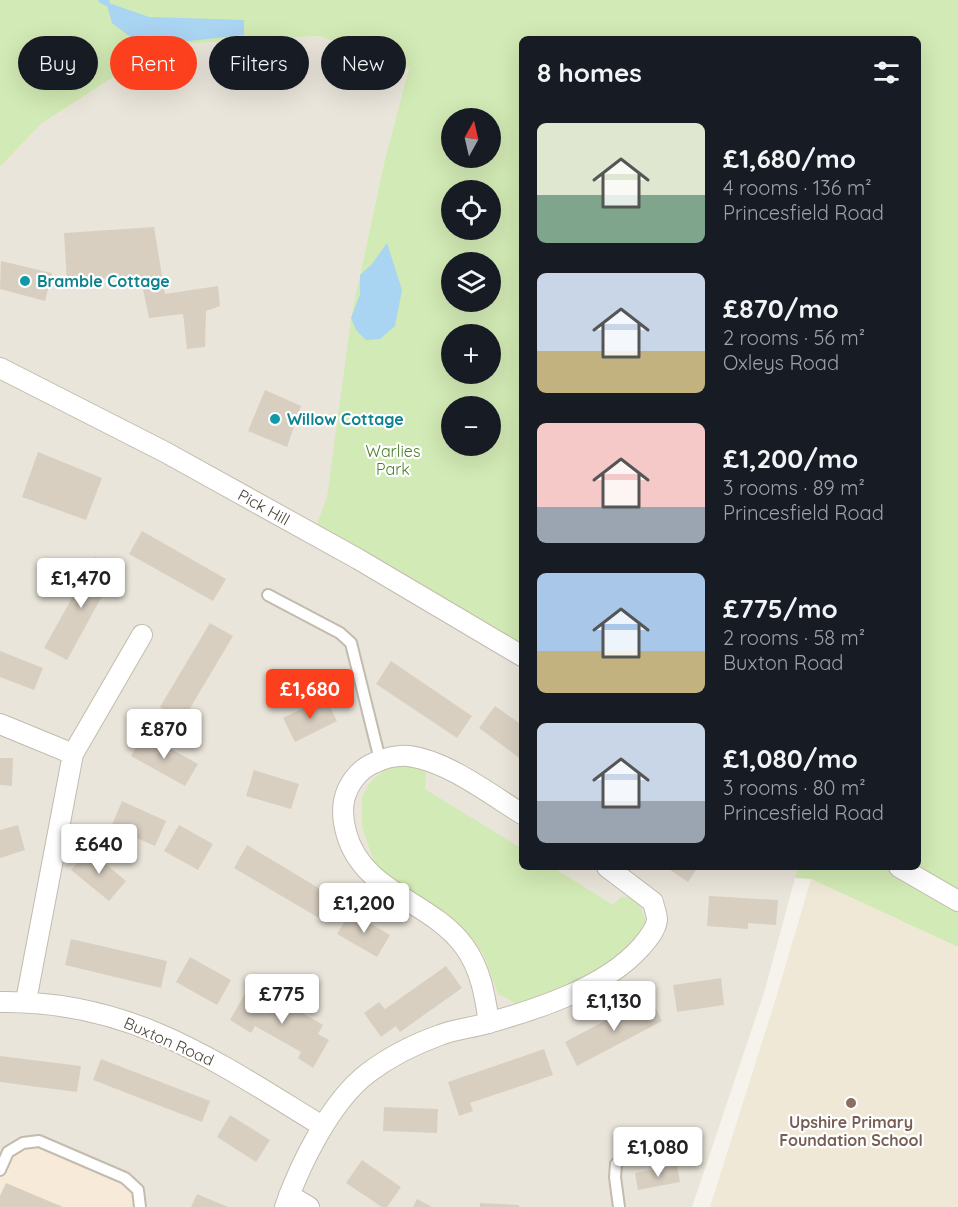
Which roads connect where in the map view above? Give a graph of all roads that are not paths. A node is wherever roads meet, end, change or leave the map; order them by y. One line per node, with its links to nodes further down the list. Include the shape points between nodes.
1 (0, 368): 4 (street, Pick Hill, via 176,458)
2 (268, 595): 7 (lane, via 340,633 351,643)
3 (142, 635): 6 (street)
4 (519, 654)
5 (0, 724): 6 (street)
6 (73, 754): 12 (street)
7 (380, 760): 8 (street, via 408,756 432,763); 14 (street, via 365,767 351,782 345,796 343,821 350,849 380,884 444,925 465,947 483,982)
8 (519, 812)
9 (611, 870): 14 (street, via 653,902 657,921 650,936 610,974 562,999)
10 (904, 870): 11 (street)
11 (958, 901)
12 (26, 1001): 13 (street, Buxton Road); 15 (street, Buxton Road, via 123,1019 176,1040)
13 (0, 1002)
14 (489, 1023): 15 (street, via 441,1035 394,1056 350,1088)
15 (322, 1126): 18 (street)
16 (616, 1164): 21 (lane)
17 (0, 1170): 19 (lane, via 8,1152 23,1143 39,1142 125,1178 138,1190)
18 (287, 1201): 20 (street)
19 (140, 1207)
20 (309, 1207)
21 (619, 1207)

